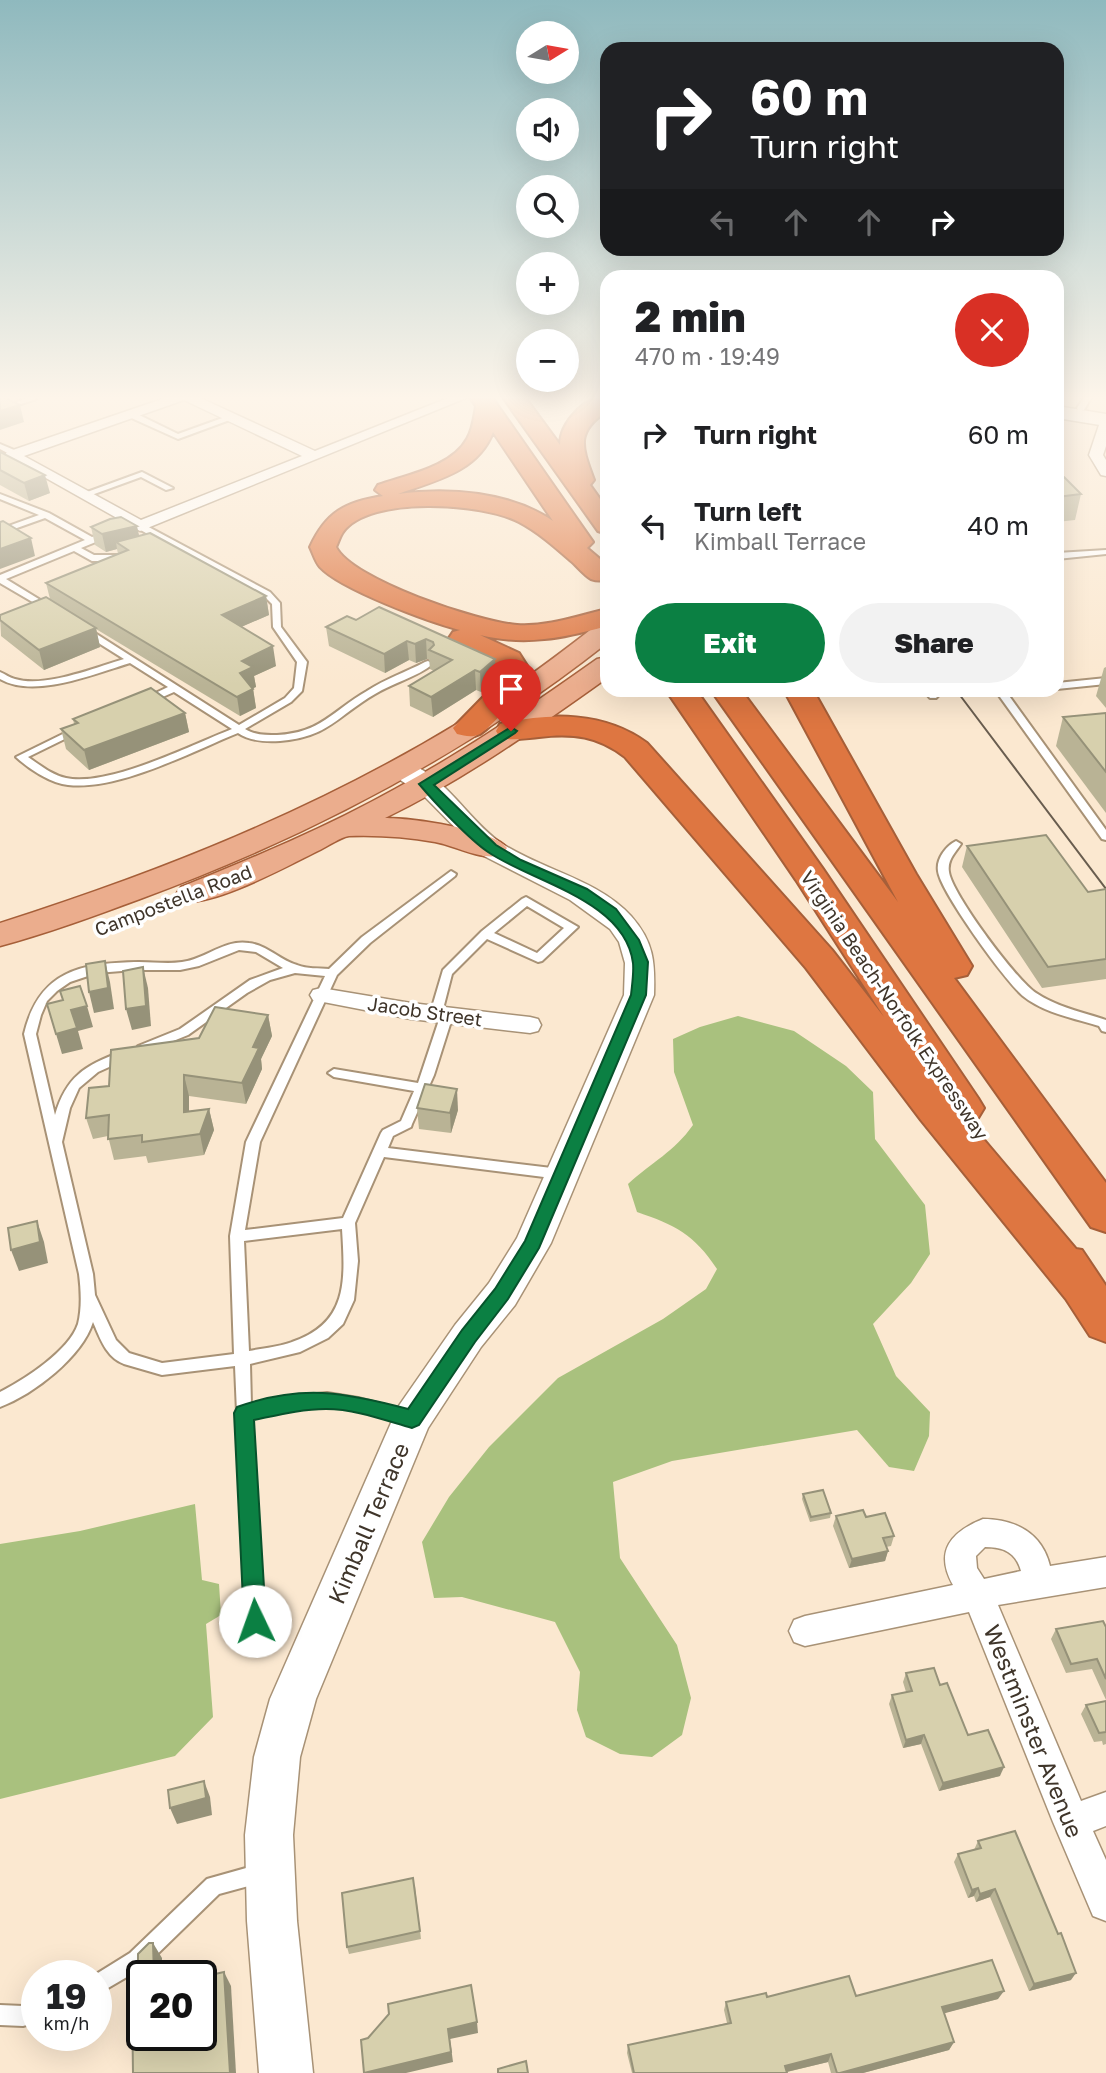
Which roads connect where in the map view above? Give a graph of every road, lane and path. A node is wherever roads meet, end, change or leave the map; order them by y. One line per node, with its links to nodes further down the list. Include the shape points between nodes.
1 (79, 493): 8 (street)
2 (89, 493): 8 (lane)
3 (220, 493): 13 (street)
4 (382, 493): 42 (highway, via 333,513 310,530 304,546 311,566 333,581 512,663 516,672 511,686)
5 (547, 493): 22 (highway)
6 (582, 493): 10 (highway)
7 (587, 493): 10 (highway)
8 (83, 495): 13 (street)
9 (0, 496): 11 (lane)
10 (592, 506): 12 (highway)
11 (46, 515): 14 (lane); 15 (lane)
12 (600, 517)
13 (137, 525): 15 (lane); 18 (lane)
14 (0, 532)
15 (91, 540): 17 (lane)
16 (151, 546): 18 (lane)
17 (73, 547): 20 (lane, via 101,560); 24 (lane)
18 (176, 547): 43 (lane, via 267,594 276,603 277,627 302,662 299,689)
19 (1106, 552): 21 (lane)
20 (130, 554)
21 (1064, 555)
22 (600, 571)
23 (600, 574): 26 (highway, via 530,517 471,499 415,499 372,507 339,522 329,531 323,547 330,562 347,574 476,628 540,633)
24 (0, 578): 25 (lane)
25 (60, 614)
26 (600, 619)
27 (70, 621): 29 (lane)
28 (600, 635): 42 (main road)
29 (131, 660): 32 (lane, via 49,682 12,683); 35 (lane)
30 (428, 664): 43 (lane, via 371,692 320,730 302,736 259,738)
31 (600, 670): 44 (main road)
32 (0, 675)
33 (1106, 681): 34 (lane)
34 (1064, 685)
35 (174, 688): 40 (lane); 43 (lane)
36 (686, 697): 69 (highway, Virginia Beach-Norfolk Expressway, via 825,897)
37 (731, 697): 66 (highway)
38 (803, 697): 65 (highway, via 926,920 1054,1104)
39 (1005, 697): 47 (lane)
40 (131, 708)
41 (88, 725): 43 (lane, via 22,757 56,778 85,782 126,773)
42 (468, 728): 45 (main road)
43 (239, 729)
44 (511, 731): 45 (main road); 69 (highway, via 582,726 613,735 636,750 819,959 935,1110)
45 (413, 776): 46 (main road); 49 (street, Kimball Terrace)
46 (330, 819): 49 (main road, via 441,832); 52 (main road, Campostella Road); 53 (main road, Campostella Road, via 260,867)
47 (1106, 837)
48 (956, 844): 59 (lane, via 943,864 945,878 1022,989)
49 (491, 848): 64 (street, Kimball Terrace, via 582,892 611,912 632,940 640,962 639,995)
50 (450, 874): 55 (lane)
51 (486, 934): 51 (lane, via 526,901 572,927 537,958); 57 (lane, via 447,973)
52 (0, 935)
53 (0, 961)
54 (296, 969): 55 (lane); 62 (lane, via 258,979 173,1038 90,1069 65,1101); 62 (lane, via 246,945 220,950 187,965 104,968 56,983 33,1015 30,1034)
55 (332, 973): 56 (lane)
56 (320, 995): 57 (street, Jacob Street); 68 (lane, via 253,1142)
57 (441, 1015): 58 (street, Jacob Street); 61 (lane)
58 (530, 1025)
59 (1106, 1028)
60 (334, 1073): 61 (lane)
61 (422, 1088): 63 (lane, via 406,1124 388,1133)
62 (55, 1144): 70 (lane)
63 (380, 1152): 64 (lane); 67 (lane)
64 (564, 1174): 75 (street, Kimball Terrace, via 533,1243 508,1284)
65 (1106, 1191)
66 (1106, 1215)
67 (348, 1223): 68 (lane); 72 (lane, via 347,1300 338,1320 323,1334 295,1348)
68 (237, 1236): 72 (lane)
69 (1081, 1286): 71 (highway, Virginia Beach-Norfolk Expressway)
70 (89, 1297): 72 (lane, via 110,1345 142,1366 162,1369); 73 (lane, via 83,1330 66,1353)
71 (1106, 1323)
72 (242, 1359): 74 (lane)
73 (0, 1399)
74 (244, 1413): 75 (lane, via 327,1400); 79 (lane)
75 (412, 1419): 83 (street, Kimball Terrace, via 293,1699 277,1757 269,1835)
76 (1106, 1572): 77 (street)
77 (1040, 1581): 78 (street); 78 (street, via 1030,1550 1016,1538 999,1531 982,1532 968,1539 959,1551 965,1583)
78 (978, 1597): 80 (street); 82 (street, Westminster Avenue)
79 (255, 1621)
80 (805, 1631)
81 (1106, 1808): 82 (street)
82 (1070, 1822): 84 (street, Westminster Avenue)
83 (271, 1871): 85 (lane, via 214,1886 137,1959); 88 (street, Kimball Terrace)
84 (1106, 1903)
85 (112, 1975)
86 (0, 2015): 87 (lane)
87 (21, 2016)
88 (286, 2073)

